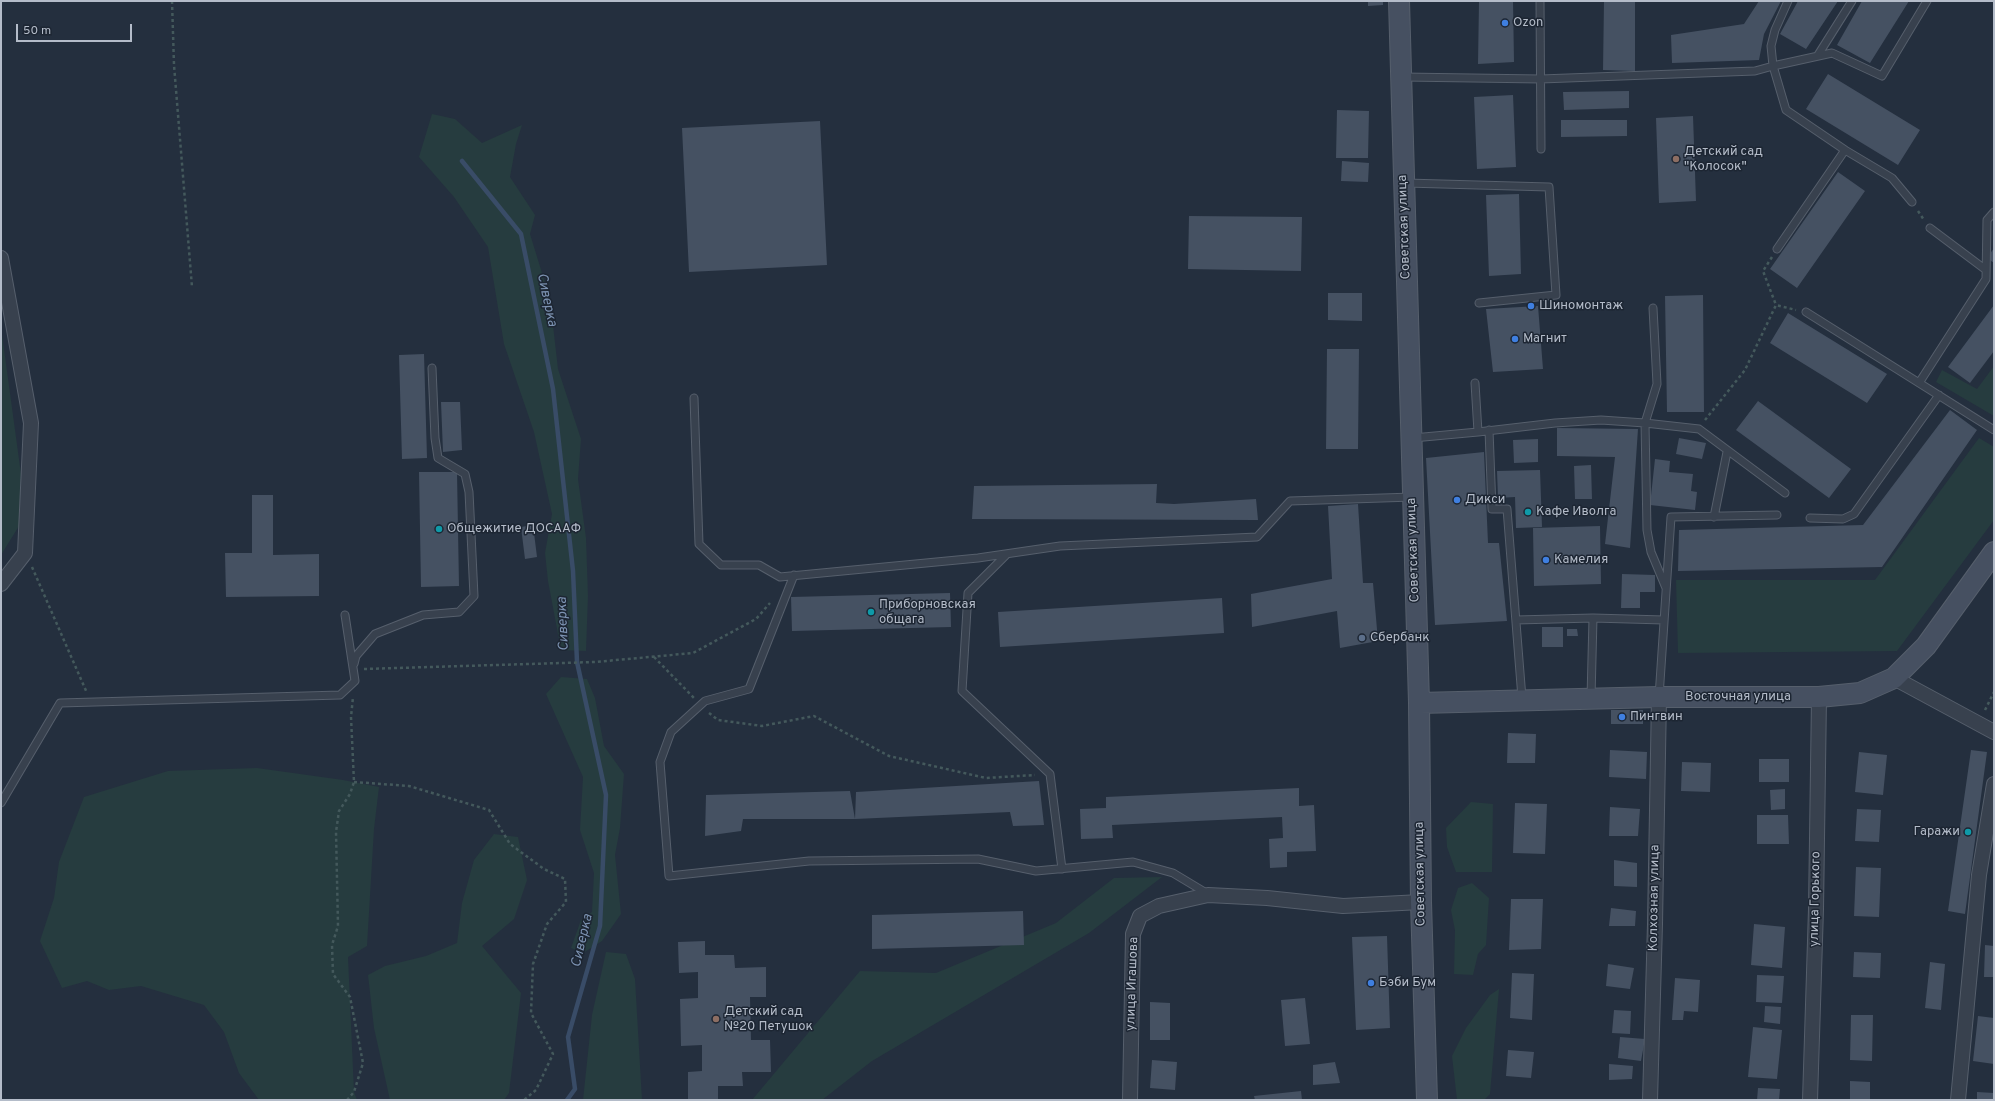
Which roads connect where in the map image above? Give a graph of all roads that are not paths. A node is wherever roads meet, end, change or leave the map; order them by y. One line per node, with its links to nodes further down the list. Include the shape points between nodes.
1 (1399, 1): 8 (main road, Советская улица)
2 (1540, 1): 9 (lane)
3 (1788, 1): 7 (lane, via 1772,41)
4 (1852, 1): 6 (lane)
5 (1927, 1): 6 (lane, via 1882,76 1832,53)
6 (1818, 55): 7 (lane)
7 (1773, 66): 9 (lane, via 1755,71); 11 (lane, via 1786,110)
8 (1401, 77): 9 (lane); 12 (main road, Советская улица)
9 (1541, 79): 10 (lane)
10 (1541, 149)
11 (1845, 150): 13 (lane, via 1892,178); 16 (lane)
12 (1404, 183): 19 (lane, via 1548,187 1556,295); 31 (main road, Советская улица, via 1411,313)
13 (1912, 202)
14 (1994, 212): 18 (lane, via 1987,220)
15 (1930, 228): 18 (lane)
16 (1777, 250)
17 (1, 258): 41 (street, via 31,423 25,553)
18 (1986, 270): 24 (lane, via 1986,279)
19 (1479, 303)
20 (1653, 308): 27 (lane, via 1658,384)
21 (1806, 312): 24 (lane)
22 (432, 368): 47 (lane, via 438,458 465,474 469,492 474,596 459,612 423,615 375,634 356,656)
23 (1475, 383): 30 (lane)
24 (1919, 383): 25 (lane)
25 (1939, 395): 29 (lane); 37 (lane, via 1854,514 1843,520)
26 (694, 398): 40 (lane, via 699,544 721,565 759,565 780,576)
27 (1645, 422): 28 (lane, via 1601,420); 32 (lane, via 1699,429); 42 (lane, via 1647,530 1651,552)
28 (1489, 430): 30 (lane); 45 (lane, via 1492,509 1506,509)
29 (1994, 430)
30 (1478, 432): 31 (lane)
31 (1411, 438): 34 (main road, Советская улица)
32 (1727, 452): 33 (lane); 36 (lane)
33 (1785, 492)
34 (1413, 497): 39 (lane, via 1290,501 1257,537 1060,546); 53 (main road, Советская улица)
35 (1777, 516): 36 (lane)
36 (1714, 517): 42 (lane, via 1671,518)
37 (1810, 518)
38 (1994, 552): 48 (main road, Восточная улица, via 1926,646)
39 (1007, 554): 40 (lane); 57 (lane, via 968,593 962,691 1050,774)
40 (794, 575): 57 (lane, via 749,689 705,701 671,732 660,762 669,876 809,861 978,859 1036,871)
41 (1, 584)
42 (1666, 588): 46 (lane)
43 (346, 615): 47 (lane)
44 (1593, 618): 45 (lane); 46 (lane); 51 (lane)
45 (1516, 620): 52 (lane)
46 (1664, 620): 49 (lane)
47 (353, 670): 56 (lane, via 355,681 340,695 60,703)
48 (1894, 678): 50 (main road, Восточная улица, via 1860,693); 54 (street)
49 (1659, 697): 50 (main road, Восточная улица); 51 (main road, Восточная улица); 62 (street, Колхозная улица, via 1656,924)
50 (1819, 697): 63 (street, улица Горького)
51 (1591, 699): 52 (main road, Восточная улица)
52 (1522, 700): 53 (main road, Восточная улица)
53 (1419, 703): 59 (main road, Советская улица)
54 (1994, 732)
55 (1994, 784): 64 (street, via 1979,875)
56 (1, 803)
57 (1062, 869): 58 (lane, via 1133,862 1173,873)
58 (1208, 894): 59 (street, улица Игашова, via 1343,906); 60 (street, улица Игашова, via 1159,906 1140,916 1133,934)
59 (1421, 902): 61 (main road, Советская улица)
60 (1130, 1100)
61 (1427, 1100)
62 (1650, 1100)
63 (1810, 1100)
64 (1958, 1100)

